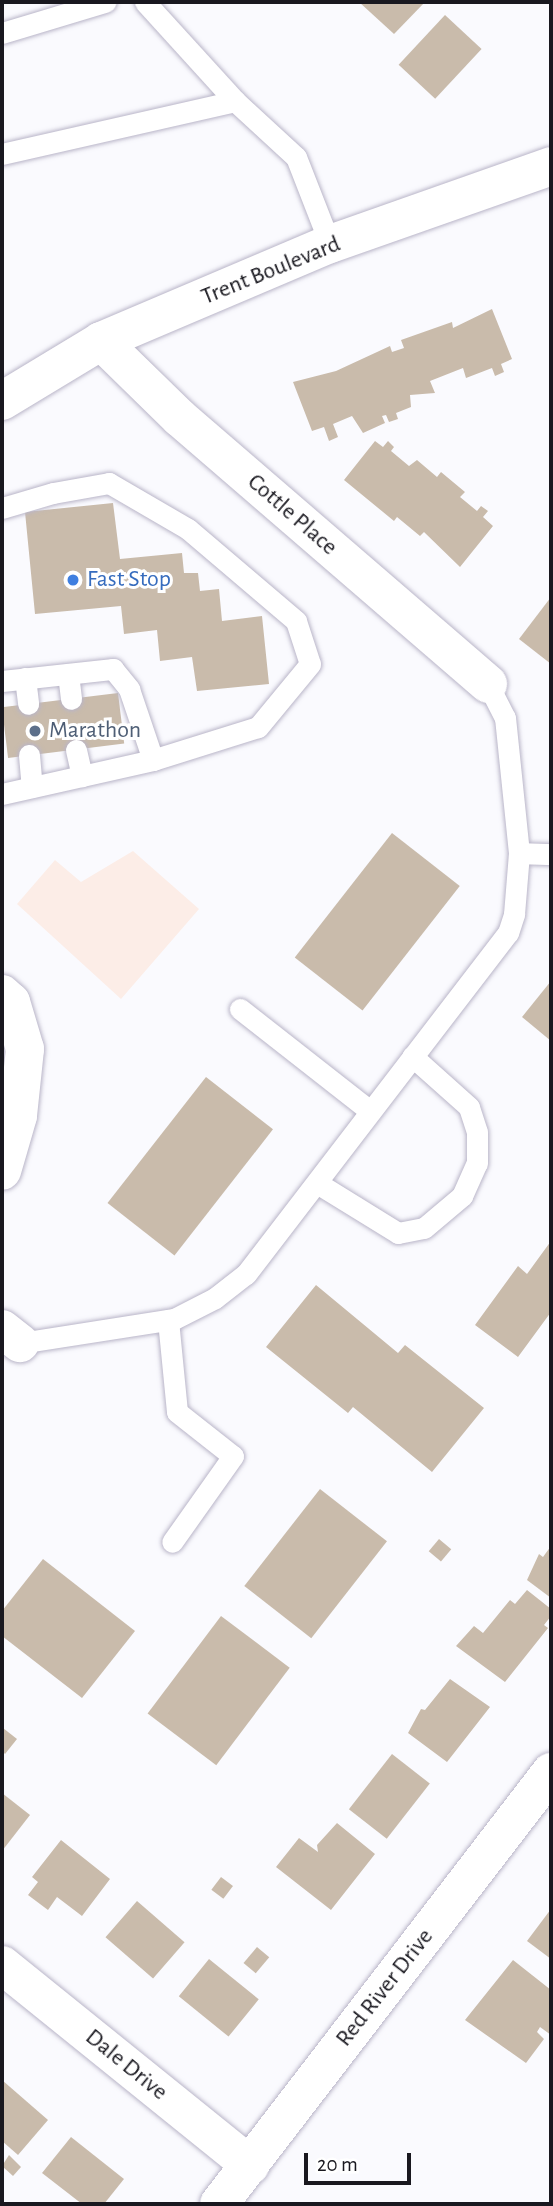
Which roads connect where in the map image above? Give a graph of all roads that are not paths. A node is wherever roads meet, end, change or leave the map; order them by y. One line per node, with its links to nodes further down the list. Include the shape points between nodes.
1 (105, 2): 3 (lane)
2 (145, 2): 4 (lane)
3 (2, 33)
4 (235, 101): 5 (lane); 7 (lane, via 296,157)
5 (2, 154)
6 (551, 166): 7 (street, Trent Boulevard)
7 (330, 244): 8 (street, Trent Boulevard)
8 (101, 341): 9 (street, Trent Boulevard); 14 (street, Cottle Place, via 180,418)
9 (2, 401)
10 (2, 508): 19 (lane, via 109,483 188,529 296,621 310,664 258,727)
11 (68, 674): 12 (lane); 15 (lane); 19 (lane, via 113,669 128,688)
12 (25, 678): 13 (lane); 16 (lane)
13 (2, 681)
14 (488, 684): 23 (lane, via 505,718)
15 (71, 699)
16 (28, 704)
17 (76, 750): 20 (lane)
18 (29, 755): 21 (lane)
19 (153, 760): 20 (lane)
20 (82, 776): 21 (lane)
21 (32, 787): 22 (lane)
22 (2, 794)
23 (519, 853): 24 (lane); 27 (lane, via 508,933)
24 (551, 854)
25 (2, 994): 29 (street, via 11,1002 25,1049 18,1116)
26 (240, 1009): 28 (lane)
27 (412, 1056): 28 (lane); 30 (lane, via 469,1107 477,1132 477,1163 461,1196 424,1228 398,1233)
28 (370, 1111): 30 (lane)
29 (2, 1171)
30 (317, 1183): 31 (lane, via 246,1274 215,1298)
31 (168, 1320): 32 (lane); 33 (lane, via 177,1412 233,1457)
32 (11, 1336)
33 (172, 1542)
34 (551, 1772): 36 (street, Red River Drive)
35 (2, 1965): 36 (street, Dale Drive)
36 (250, 2165): 37 (street, Red River Drive)
37 (219, 2204)

